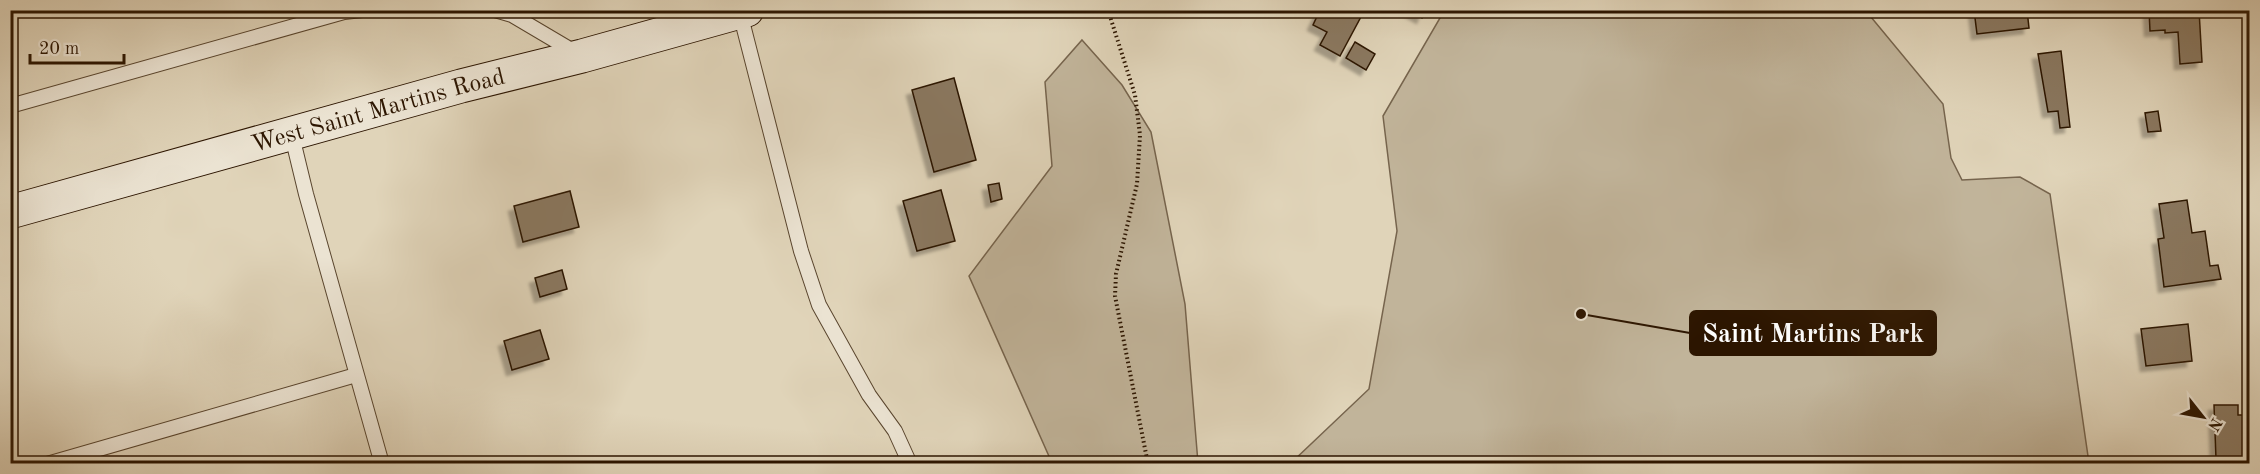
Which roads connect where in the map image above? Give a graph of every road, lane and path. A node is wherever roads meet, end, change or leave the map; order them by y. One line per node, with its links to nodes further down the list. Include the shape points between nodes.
1 (362, 10): 6 (lane)
2 (495, 10): 5 (lane, via 512,15)
3 (1108, 10): 13 (path, via 1135,95 1140,135 1137,184 1116,274 1115,296)
4 (743, 12): 5 (street, West Saint Martins Road); 12 (lane, via 801,250 819,305 869,395 895,430)
5 (582, 56): 7 (street, West Saint Martins Road)
6 (10, 106)
7 (291, 132): 8 (street, West Saint Martins Road); 9 (lane)
8 (10, 212)
9 (357, 375): 10 (lane); 11 (lane)
10 (382, 463)
11 (47, 464)
12 (910, 464)
13 (1148, 464)

